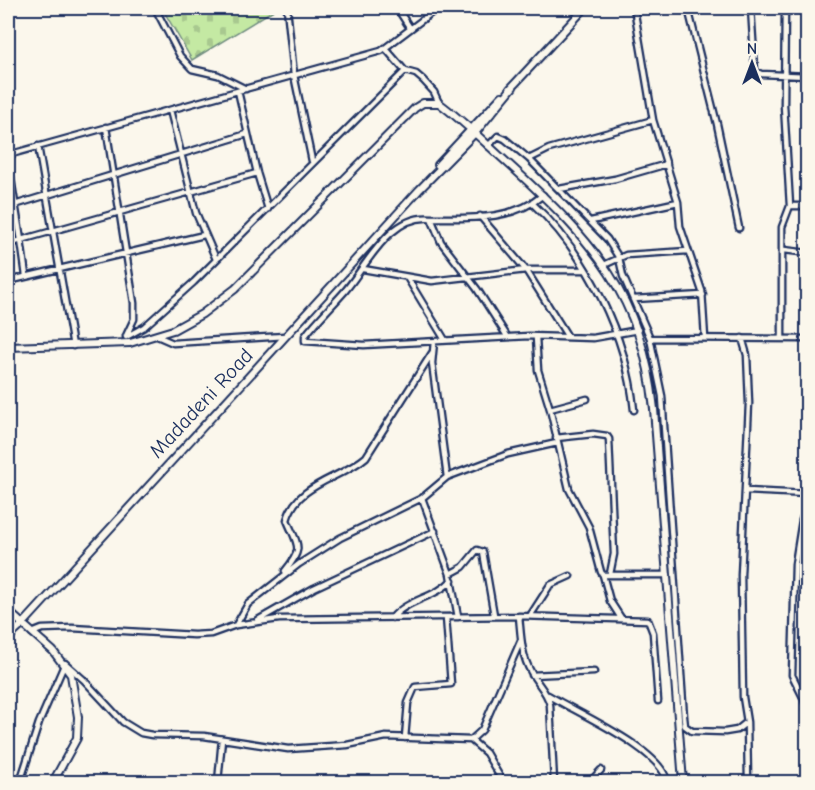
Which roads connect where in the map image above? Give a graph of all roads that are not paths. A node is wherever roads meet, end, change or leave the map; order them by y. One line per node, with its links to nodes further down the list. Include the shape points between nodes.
1 (155, 8): 16 (street, via 180,56 192,69 218,75)
2 (287, 8): 13 (street)
3 (397, 8): 10 (street)
4 (438, 8): 10 (street)
5 (585, 8): 22 (street, Madadeni Road)
6 (634, 8): 20 (street)
7 (688, 8): 49 (street)
8 (751, 8): 14 (street, via 753,68 761,74)
9 (785, 8): 14 (street)
10 (410, 28): 11 (street)
11 (386, 49): 12 (street); 13 (street)
12 (405, 71): 18 (street, via 419,76); 30 (street)
13 (294, 75): 16 (street); 30 (street)
14 (784, 75): 15 (street); 41 (street)
15 (807, 76)
16 (246, 89): 17 (street)
17 (238, 91): 19 (street); 23 (street)
18 (439, 103): 22 (street); 73 (street, via 423,103 415,108 235,289 202,314)
19 (170, 110): 21 (street); 26 (street)
20 (653, 120): 28 (street, via 549,149); 31 (street)
21 (106, 127): 24 (street); 32 (street)
22 (473, 131): 25 (street); 74 (street, Madadeni Road)
23 (248, 134): 26 (street); 33 (street)
24 (38, 146): 27 (street); 36 (street)
25 (488, 146): 28 (street, via 501,136); 37 (street)
26 (181, 154): 32 (street); 35 (street)
27 (8, 155)
28 (530, 159): 34 (street)
29 (8, 160): 40 (street)
30 (312, 161): 44 (street)
31 (667, 165): 34 (street); 38 (street)
32 (114, 173): 36 (street); 45 (street)
33 (257, 173): 35 (street); 44 (street)
34 (559, 189): 48 (street)
35 (190, 192): 45 (street); 51 (street)
36 (48, 194): 40 (street); 50 (street)
37 (543, 195): 39 (street); 60 (street, via 587,241)
38 (678, 202): 48 (street); 55 (street)
39 (533, 204): 46 (street); 64 (street, via 560,231)
40 (15, 205): 43 (street); 52 (street)
41 (790, 206): 42 (street); 54 (street, via 782,226)
42 (807, 206)
43 (8, 207)
44 (268, 208): 59 (street)
45 (122, 212): 50 (street); 56 (street)
46 (480, 216): 47 (street); 63 (street)
47 (430, 219): 62 (street, via 413,219 396,230); 66 (street)
48 (591, 221): 58 (street)
49 (739, 228)
50 (54, 230): 52 (street); 61 (street)
51 (204, 235): 56 (street); 59 (street)
52 (21, 240): 53 (street); 65 (street)
53 (8, 245)
54 (784, 250): 57 (street); 82 (street)
55 (688, 251): 58 (street); 69 (street)
56 (128, 252): 61 (street); 77 (street, via 135,314)
57 (807, 253)
58 (619, 258): 60 (street); 70 (street)
59 (216, 259): 77 (street, via 153,319)
60 (604, 266): 71 (street)
61 (60, 268): 65 (street); 87 (street)
62 (363, 269): 67 (street); 85 (street, via 312,327 305,341 364,345)
63 (526, 270): 64 (street); 66 (street); 78 (street)
64 (584, 270): 72 (street, via 605,305)
65 (26, 276): 68 (street)
66 (465, 277): 67 (street); 75 (street)
67 (408, 279): 84 (street)
68 (8, 281)
69 (703, 294): 70 (street); 80 (street)
70 (634, 299): 79 (street)
71 (638, 330): 72 (street); 102 (street, via 653,393)
72 (616, 335): 78 (street); 92 (street, via 631,380)
73 (157, 336): 74 (street, via 173,343); 86 (street)
74 (285, 336): 117 (street, Madadeni Road)
75 (507, 336): 76 (street); 84 (street)
76 (536, 336): 78 (street); 91 (street, via 538,370)
77 (126, 337): 86 (street)
78 (568, 338)
79 (650, 338): 80 (street); 107 (street, via 662,396)
80 (705, 338): 81 (street)
81 (741, 338): 82 (street); 95 (street, via 749,375)
82 (782, 339): 83 (street)
83 (807, 339)
84 (445, 340): 85 (street)
85 (434, 342): 89 (street)
86 (121, 345): 87 (street)
87 (73, 346): 88 (street)
88 (8, 347)
89 (432, 353): 94 (street); 105 (street, via 366,457 307,491 293,507 287,520 298,549)
90 (587, 399): 91 (street)
91 (550, 409): 93 (street)
92 (634, 410)
93 (557, 440): 94 (street); 101 (street, via 593,434 609,439 614,554); 103 (street, via 571,494 589,527)
94 (447, 477): 97 (street)
95 (747, 491): 96 (street); 128 (street, via 741,575)
96 (807, 494)
97 (422, 498): 99 (street); 105 (street, via 340,538)
98 (807, 503): 127 (street, via 795,564 792,675)
99 (435, 531): 100 (street); 116 (street, via 314,588)
100 (450, 574): 106 (street); 109 (street, via 463,567 477,550 483,552)
101 (610, 574): 102 (street); 103 (street)
102 (668, 574): 107 (street)
103 (603, 575): 115 (street, via 610,601)
104 (570, 576): 112 (street, via 550,585)
105 (279, 578): 118 (street, via 248,604)
106 (452, 580): 110 (street); 114 (street)
107 (673, 607): 128 (street, via 685,726 692,731 725,732 737,730); 140 (street)
108 (8, 611): 117 (street)
109 (494, 615): 110 (street); 111 (street)
110 (458, 616): 113 (street)
111 (519, 616): 112 (street); 121 (street)
112 (530, 616): 115 (street)
113 (446, 617): 114 (street); 129 (street, via 451,684 415,687 408,704)
114 (392, 618): 116 (street)
115 (621, 618): 126 (street, via 650,623)
116 (256, 621): 118 (street)
117 (22, 625): 119 (street); 120 (street, Madadeni Road)
118 (236, 625): 119 (street, via 194,635 72,628)
119 (32, 633): 122 (street)
120 (8, 638)
121 (521, 640): 124 (street); 131 (street, via 482,730)
122 (64, 663): 130 (street, via 132,728 152,735); 133 (street); 134 (street, via 73,687 77,738)
123 (594, 672): 124 (street)
124 (532, 675): 125 (street)
125 (548, 695): 137 (street); 139 (street, via 641,750 660,768)
126 (658, 701)
127 (807, 714)
128 (747, 722): 141 (street)
129 (405, 738): 130 (street, via 288,749); 131 (street)
130 (222, 739): 135 (street)
131 (471, 740): 136 (street, via 486,753)
132 (601, 770): 138 (street)
133 (20, 783)
134 (53, 783)
135 (218, 783)
136 (503, 783)
137 (554, 783)
138 (590, 783)
139 (667, 783)
140 (683, 783)
141 (748, 783)

